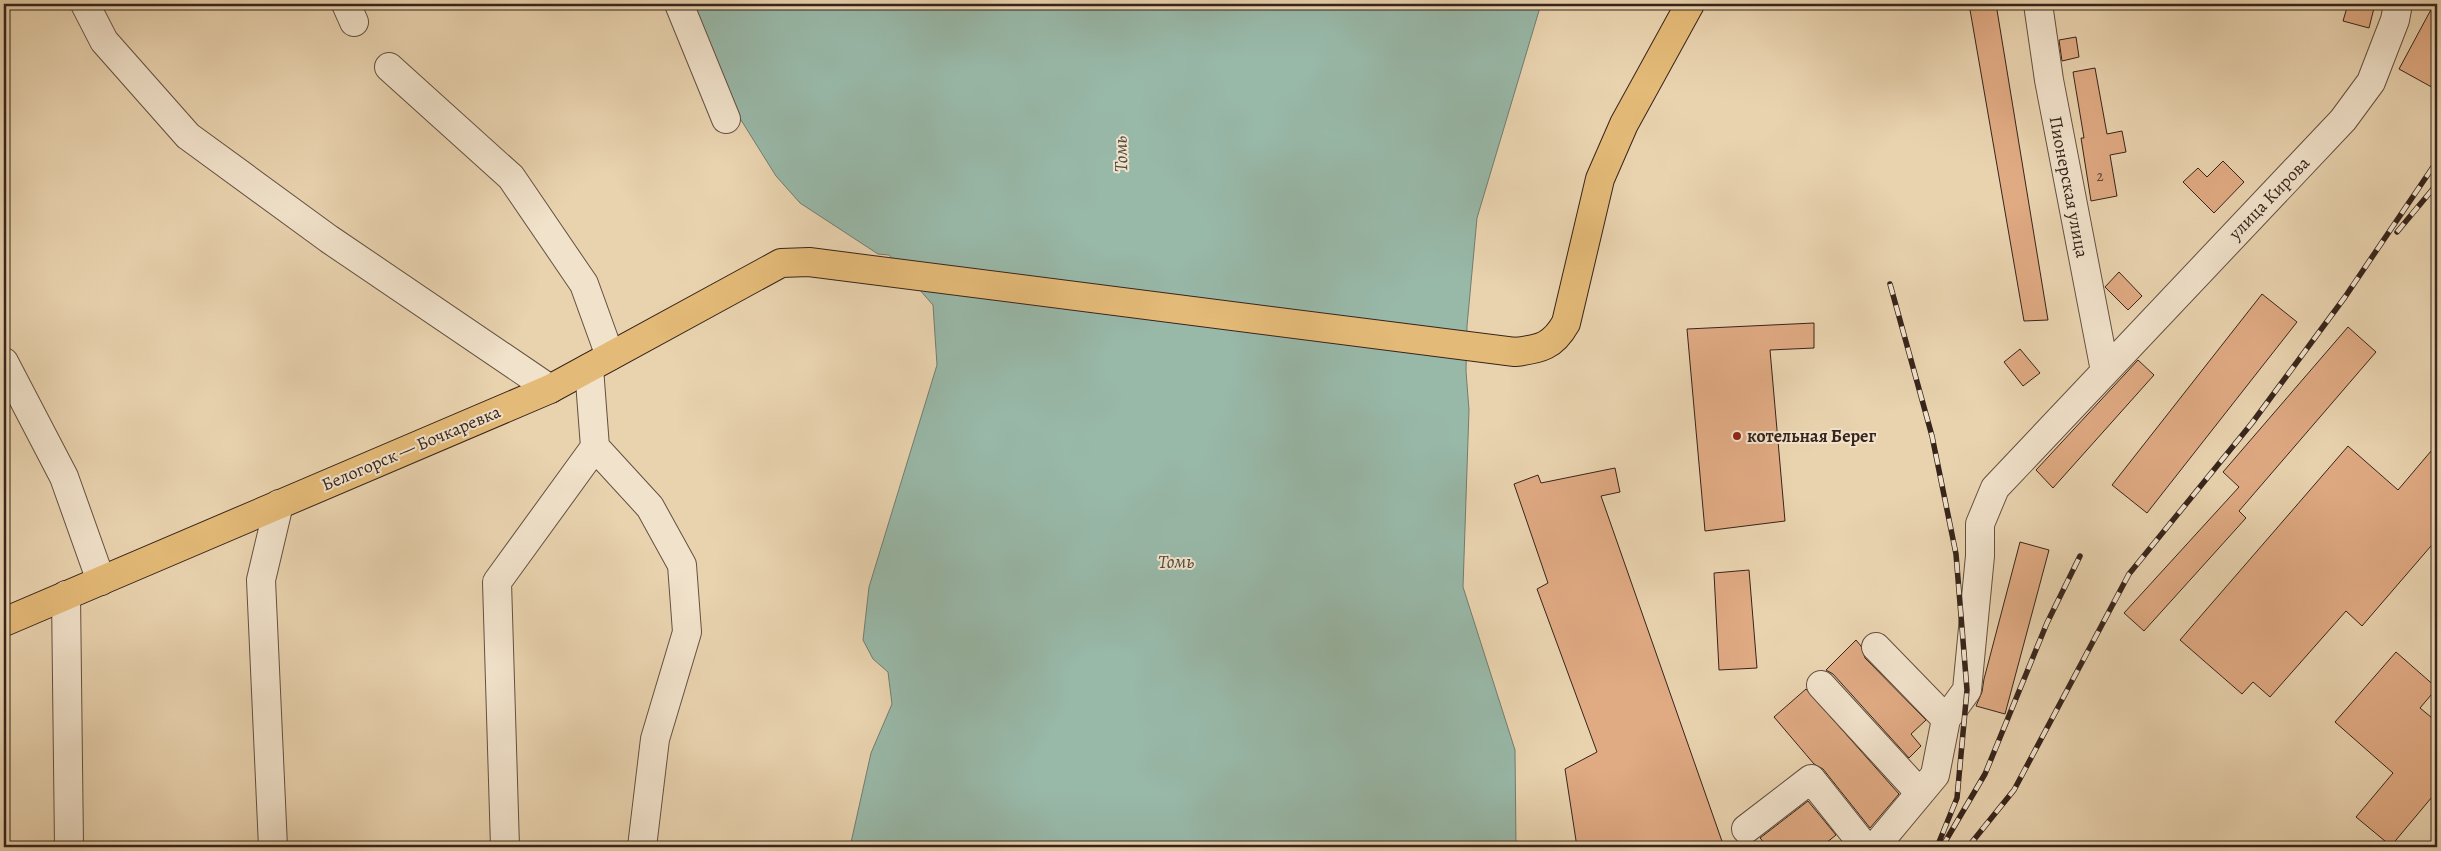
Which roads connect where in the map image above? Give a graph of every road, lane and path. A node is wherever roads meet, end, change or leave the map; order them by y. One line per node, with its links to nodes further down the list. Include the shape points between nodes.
1 (85, 4): 11 (street, via 104,42 188,136 329,239)
2 (679, 4): 7 (street)
3 (1690, 4): 9 (main road, Белогорск — Бочкаревка, via 1624,124 1600,179 1566,323 1557,338 1537,350 1516,352 809,262 781,263)
4 (2038, 4): 10 (street, Пионерская улица, via 2049,80)
5 (2398, 4): 10 (street, улица Кирова, via 2371,82 2343,120)
6 (389, 67): 9 (street, via 511,177 584,284)
7 (726, 119)
8 (4, 362): 14 (street, via 64,477)
9 (600, 362): 11 (main road, Белогорск — Бочкаревка); 12 (street)
10 (2105, 371): 19 (street, улица Кирова, via 1996,488 1980,524 1967,690)
11 (550, 389): 13 (main road, Белогорск — Бочкаревка)
12 (595, 448): 24 (street, via 497,582); 25 (street, via 650,507 682,565 687,632 655,739)
13 (279, 504): 14 (main road, Белогорск — Бочкаревка); 23 (street, via 261,580)
14 (100, 581): 15 (main road, Белогорск — Бочкаревка)
15 (66, 595): 16 (main road, Белогорск — Бочкаревка); 22 (street)
16 (4, 622)
17 (1876, 647): 19 (street)
18 (1821, 685): 20 (street)
19 (1946, 720): 20 (street, via 1934,774)
20 (1920, 793): 27 (street)
21 (1746, 829): 26 (street, via 1811,779)
22 (69, 847)
23 (273, 847)
24 (505, 847)
25 (642, 847)
26 (1865, 847)
27 (1875, 847)

